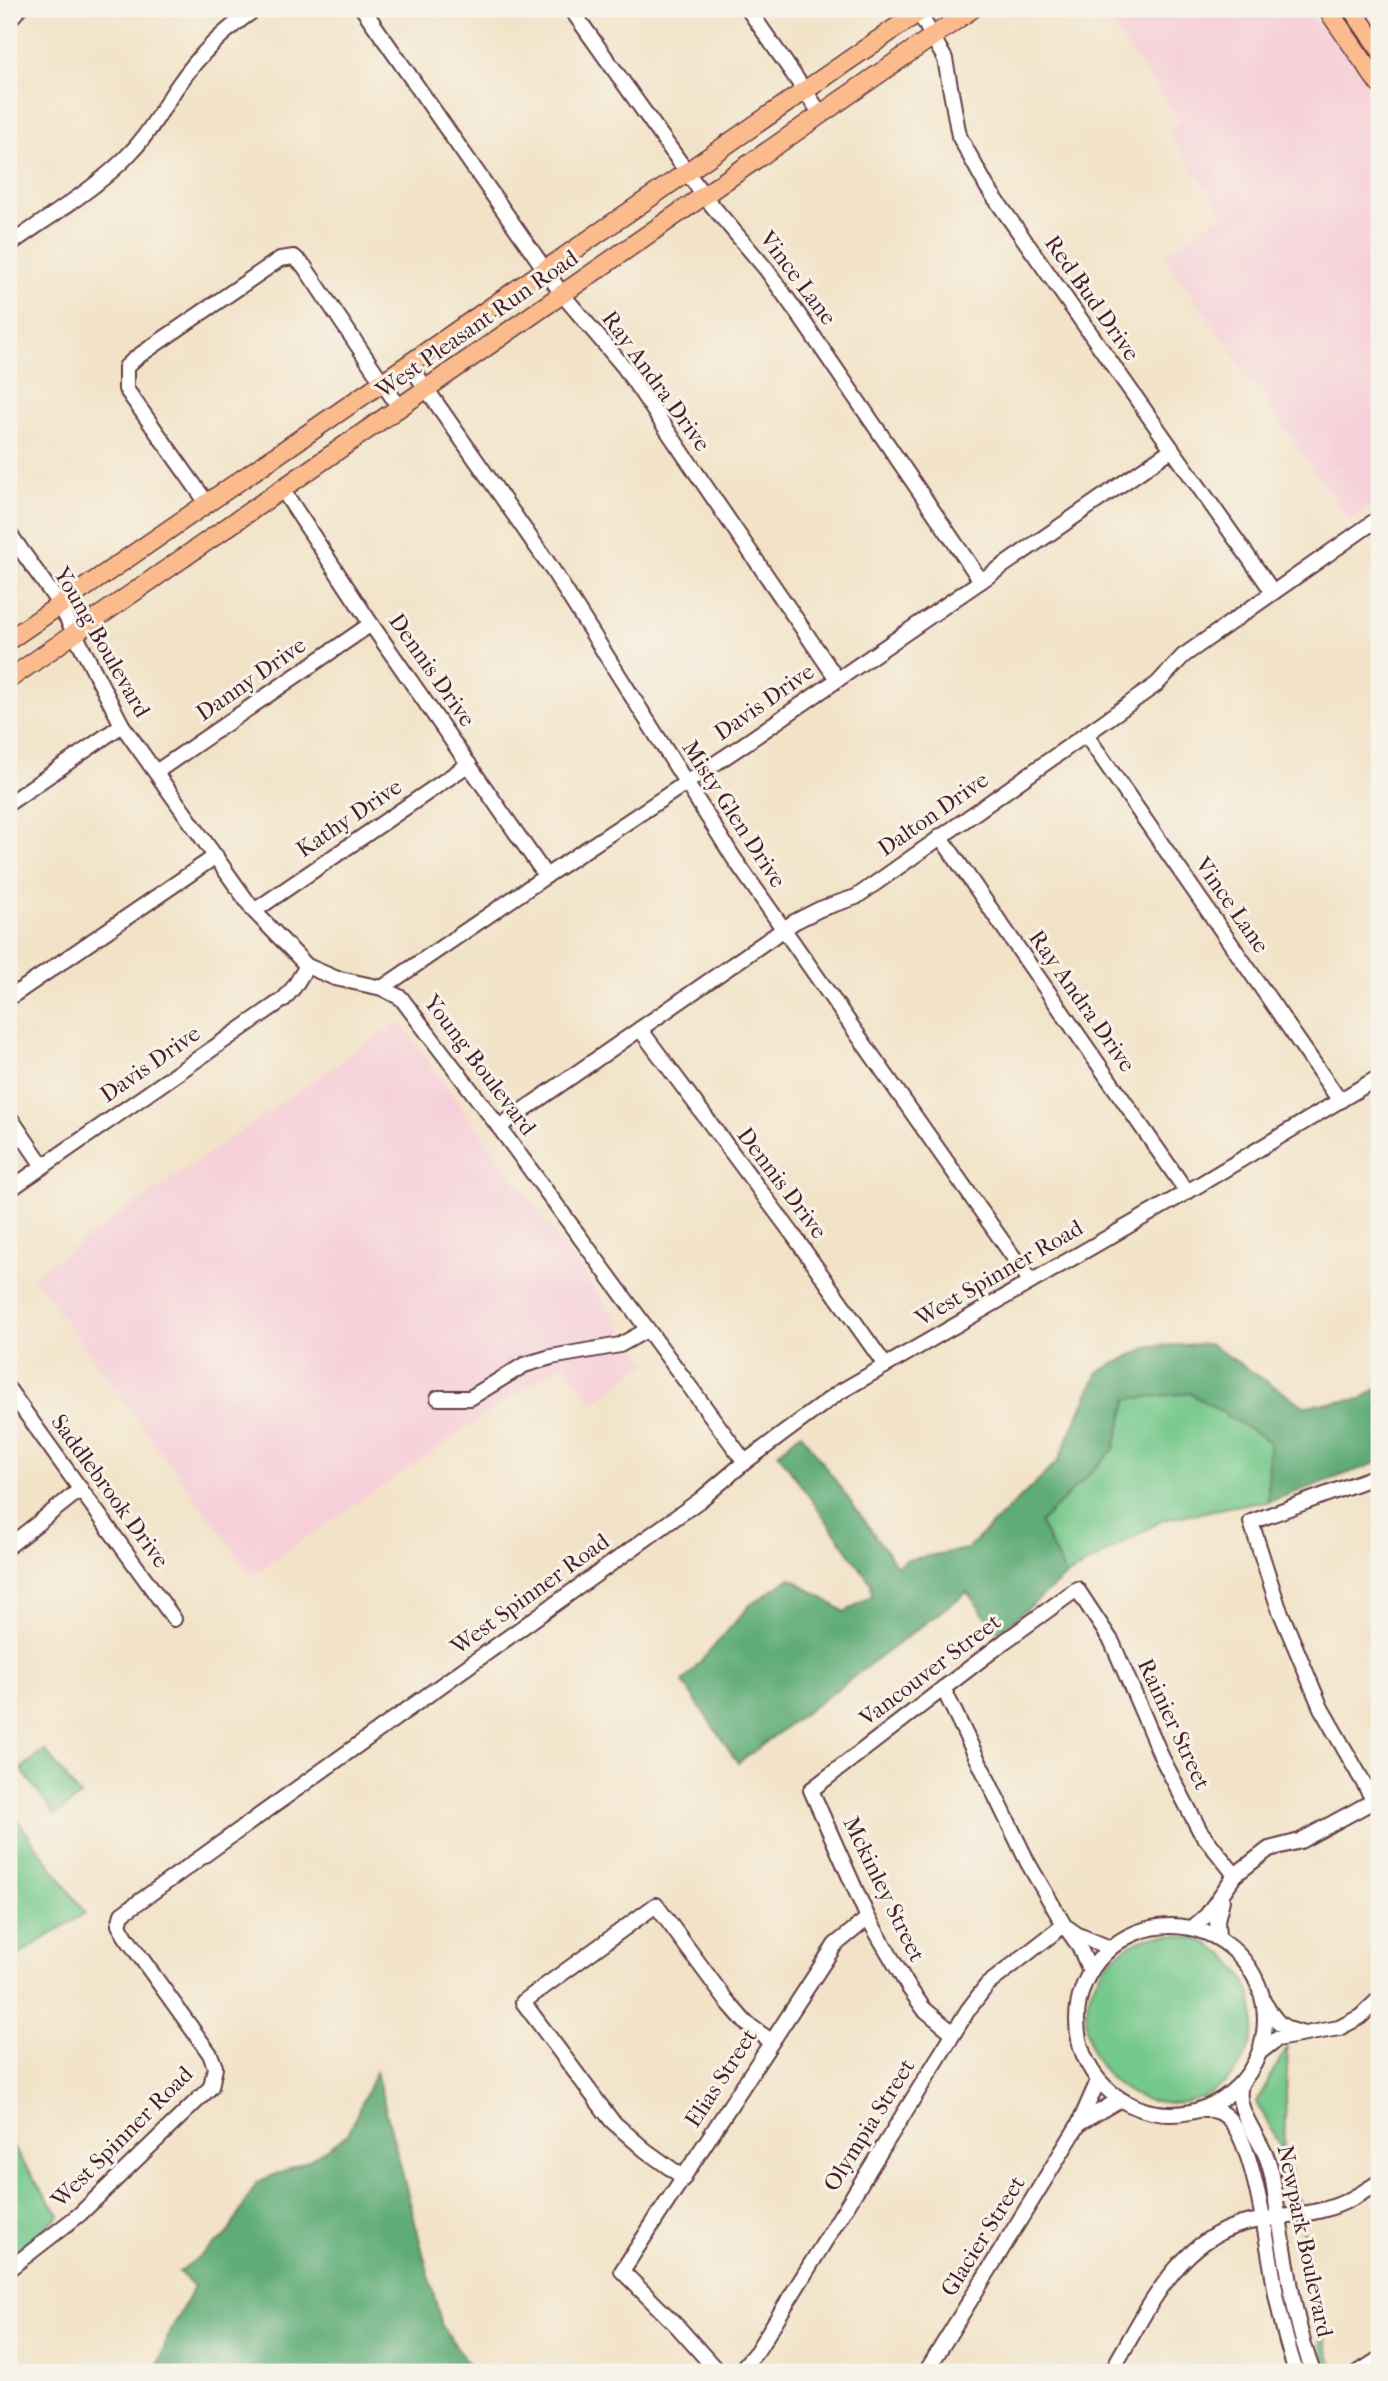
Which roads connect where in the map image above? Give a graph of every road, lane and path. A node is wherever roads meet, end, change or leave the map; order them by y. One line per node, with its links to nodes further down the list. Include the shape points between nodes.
1 (19, 9): 10 (street)
2 (256, 9): 18 (street, via 223,34 179,83 135,149 116,168)
3 (363, 9): 19 (street, Ray Andra Drive)
4 (571, 9): 16 (street, Vince Lane)
5 (748, 9): 14 (street)
6 (972, 9): 11 (main road, West Pleasant Run Road)
7 (1327, 9): 13 (main road)
8 (1352, 9): 12 (main road)
9 (920, 10): 11 (street, Red Bud Drive); 14 (main road, West Pleasant Run Road)
10 (9, 20)
11 (933, 36): 15 (main road, West Pleasant Run Road); 25 (street, Red Bud Drive, via 945,59 959,136 987,187)
12 (1379, 48)
13 (1379, 84)
14 (805, 90): 15 (street); 16 (main road, West Pleasant Run Road)
15 (821, 114): 17 (main road, West Pleasant Run Road)
16 (687, 172): 17 (street, Vince Lane); 19 (main road, West Pleasant Run Road)
17 (704, 196): 20 (main road, West Pleasant Run Road); 30 (street, Vince Lane, via 766,269)
18 (9, 244)
19 (545, 270): 20 (street, Ray Andra Drive); 21 (main road, West Pleasant Run Road)
20 (562, 294): 23 (main road, West Pleasant Run Road); 37 (street, Ray Andra Drive, via 624,367)
21 (409, 364): 22 (main road, West Pleasant Run Road); 23 (street, Misty Glen Drive)
22 (382, 382): 24 (street); 27 (main road, West Pleasant Run Road); 27 (street, via 294,257 280,258 136,357 126,367 126,389)
23 (426, 388): 24 (main road, West Pleasant Run Road); 42 (street, Misty Glen Drive, via 550,566)
24 (399, 408): 26 (main road, West Pleasant Run Road)
25 (1171, 450): 30 (street, Davis Drive); 31 (street, Red Bud Drive)
26 (282, 489): 33 (street, Dennis Drive); 34 (main road, West Pleasant Run Road)
27 (207, 503): 32 (main road, West Pleasant Run Road)
28 (1379, 518): 31 (street, Dalton Drive)
29 (9, 533): 32 (street, Young Boulevard)
30 (981, 581): 37 (street, Davis Drive)
31 (1272, 592): 39 (street, Dalton Drive, via 1183,656 1157,684)
32 (60, 605): 34 (street, Young Boulevard); 35 (main road, West Pleasant Run Road)
33 (371, 624): 40 (street, Dennis Drive); 41 (street, Danny Drive)
34 (74, 634): 36 (main road, West Pleasant Run Road); 38 (street, Young Boulevard)
35 (9, 640)
36 (9, 679)
37 (837, 680): 42 (street, Davis Drive)
38 (122, 725): 41 (street, Young Boulevard); 43 (street)
39 (1086, 735): 44 (street, Dalton Drive); 54 (street, Vince Lane)
40 (470, 764): 46 (street, Dennis Drive); 47 (street, Kathy Drive)
41 (156, 772): 45 (street, Young Boulevard)
42 (685, 783): 46 (street, Davis Drive); 48 (street, Misty Glen Drive)
43 (9, 803)
44 (940, 836): 48 (street, Dalton Drive, via 856,897 820,909); 59 (street, Ray Andra Drive)
45 (216, 856): 47 (street, Young Boulevard); 51 (street)
46 (546, 876): 50 (street, Davis Drive)
47 (254, 911): 49 (street, Young Boulevard)
48 (784, 929): 52 (street, Dalton Drive); 60 (street, Misty Glen Drive)
49 (307, 966): 50 (street, Young Boulevard, via 335,978); 57 (street, Davis Drive, via 284,999)
50 (382, 988): 56 (street, Young Boulevard, via 401,998)
51 (9, 998)
52 (640, 1029): 56 (street, Dalton Drive); 62 (street, Dennis Drive)
53 (1379, 1077): 54 (street, West Spinner Road)
54 (1340, 1101): 59 (street, West Spinner Road)
55 (9, 1116): 57 (street)
56 (499, 1127): 61 (street, Young Boulevard)
57 (43, 1166): 58 (street, Davis Drive)
58 (9, 1190)
59 (1187, 1192): 60 (street, West Spinner Road)
60 (1031, 1282): 62 (street, West Spinner Road)
61 (647, 1330): 64 (street, via 620,1345 524,1365 470,1398); 65 (street, Young Boulevard)
62 (885, 1365): 65 (street, West Spinner Road, via 838,1392)
63 (9, 1390): 67 (street, Saddlebrook Drive)
64 (438, 1398)
65 (745, 1462): 97 (street, West Spinner Road, via 700,1500 122,1914 119,1925 126,1937 210,2054 215,2067 211,2087 80,2214)
66 (1379, 1475): 73 (street, via 1251,1522 1278,1606 1321,1708)
67 (81, 1489): 68 (street); 70 (street, Saddlebrook Drive)
68 (9, 1546)
69 (1077, 1589): 71 (street, Vancouver Street); 74 (street, Rainier Street, via 1112,1642 1162,1758 1200,1831)
70 (174, 1619)
71 (943, 1688): 72 (street, Vancouver Street); 77 (street, via 1028,1863)
72 (811, 1790): 76 (street, Mckinley Street)
73 (1377, 1800): 74 (street, via 1300,1841 1269,1849)
74 (1235, 1875): 75 (street)
75 (1223, 1895): 78 (street); 79 (street)
76 (869, 1918): 84 (street, Mckinley Street, via 924,2009); 86 (street, Elias Street, via 835,1945)
77 (1064, 1925): 80 (street); 81 (street); 84 (street, Olympia Street, via 987,1985)
78 (1192, 1928): 79 (street); 80 (street, via 1149,1928)
79 (1218, 1938): 83 (street, via 1239,1955 1254,1976)
80 (1110, 1948): 81 (street)
81 (1090, 1971): 88 (street, via 1076,2015 1085,2062)
82 (1379, 1999): 85 (street, via 1339,2028)
83 (1263, 2001): 85 (street, via 1284,2028); 87 (street, via 1265,2027)
84 (953, 2033): 102 (street, Olympia Street, via 757,2351)
85 (1303, 2033): 87 (street, via 1277,2039)
86 (772, 2041): 93 (street, Elias Street); 93 (street, via 746,2023 726,2000 656,1905 523,2002 612,2121)
87 (1260, 2052): 89 (street)
88 (1098, 2081): 90 (street); 92 (street, Glacier Street)
89 (1242, 2082): 91 (street, via 1230,2094); 95 (street, Newpark Boulevard, via 1240,2105 1269,2163)
90 (1119, 2099): 91 (street, via 1149,2112); 92 (street, Glacier Street)
91 (1199, 2110): 96 (street, Newpark Boulevard, via 1219,2112 1234,2125 1250,2162)
92 (1079, 2124): 103 (street, Glacier Street)
93 (684, 2178): 101 (street, Elias Street, via 622,2271)
94 (1379, 2182): 95 (street, via 1342,2204)
95 (1279, 2218): 96 (street); 98 (street, Newpark Boulevard)
96 (1262, 2221): 99 (street, Newpark Boulevard); 104 (street, via 1218,2233 1185,2257)
97 (9, 2269)
98 (1289, 2271): 99 (street); 106 (street, Newpark Boulevard)
99 (1273, 2275): 105 (street, Newpark Boulevard)
100 (1379, 2359): 107 (street)
101 (718, 2372)
102 (739, 2372)
103 (926, 2372)
104 (1111, 2372)
105 (1296, 2372)
106 (1313, 2372)
107 (1359, 2372)

